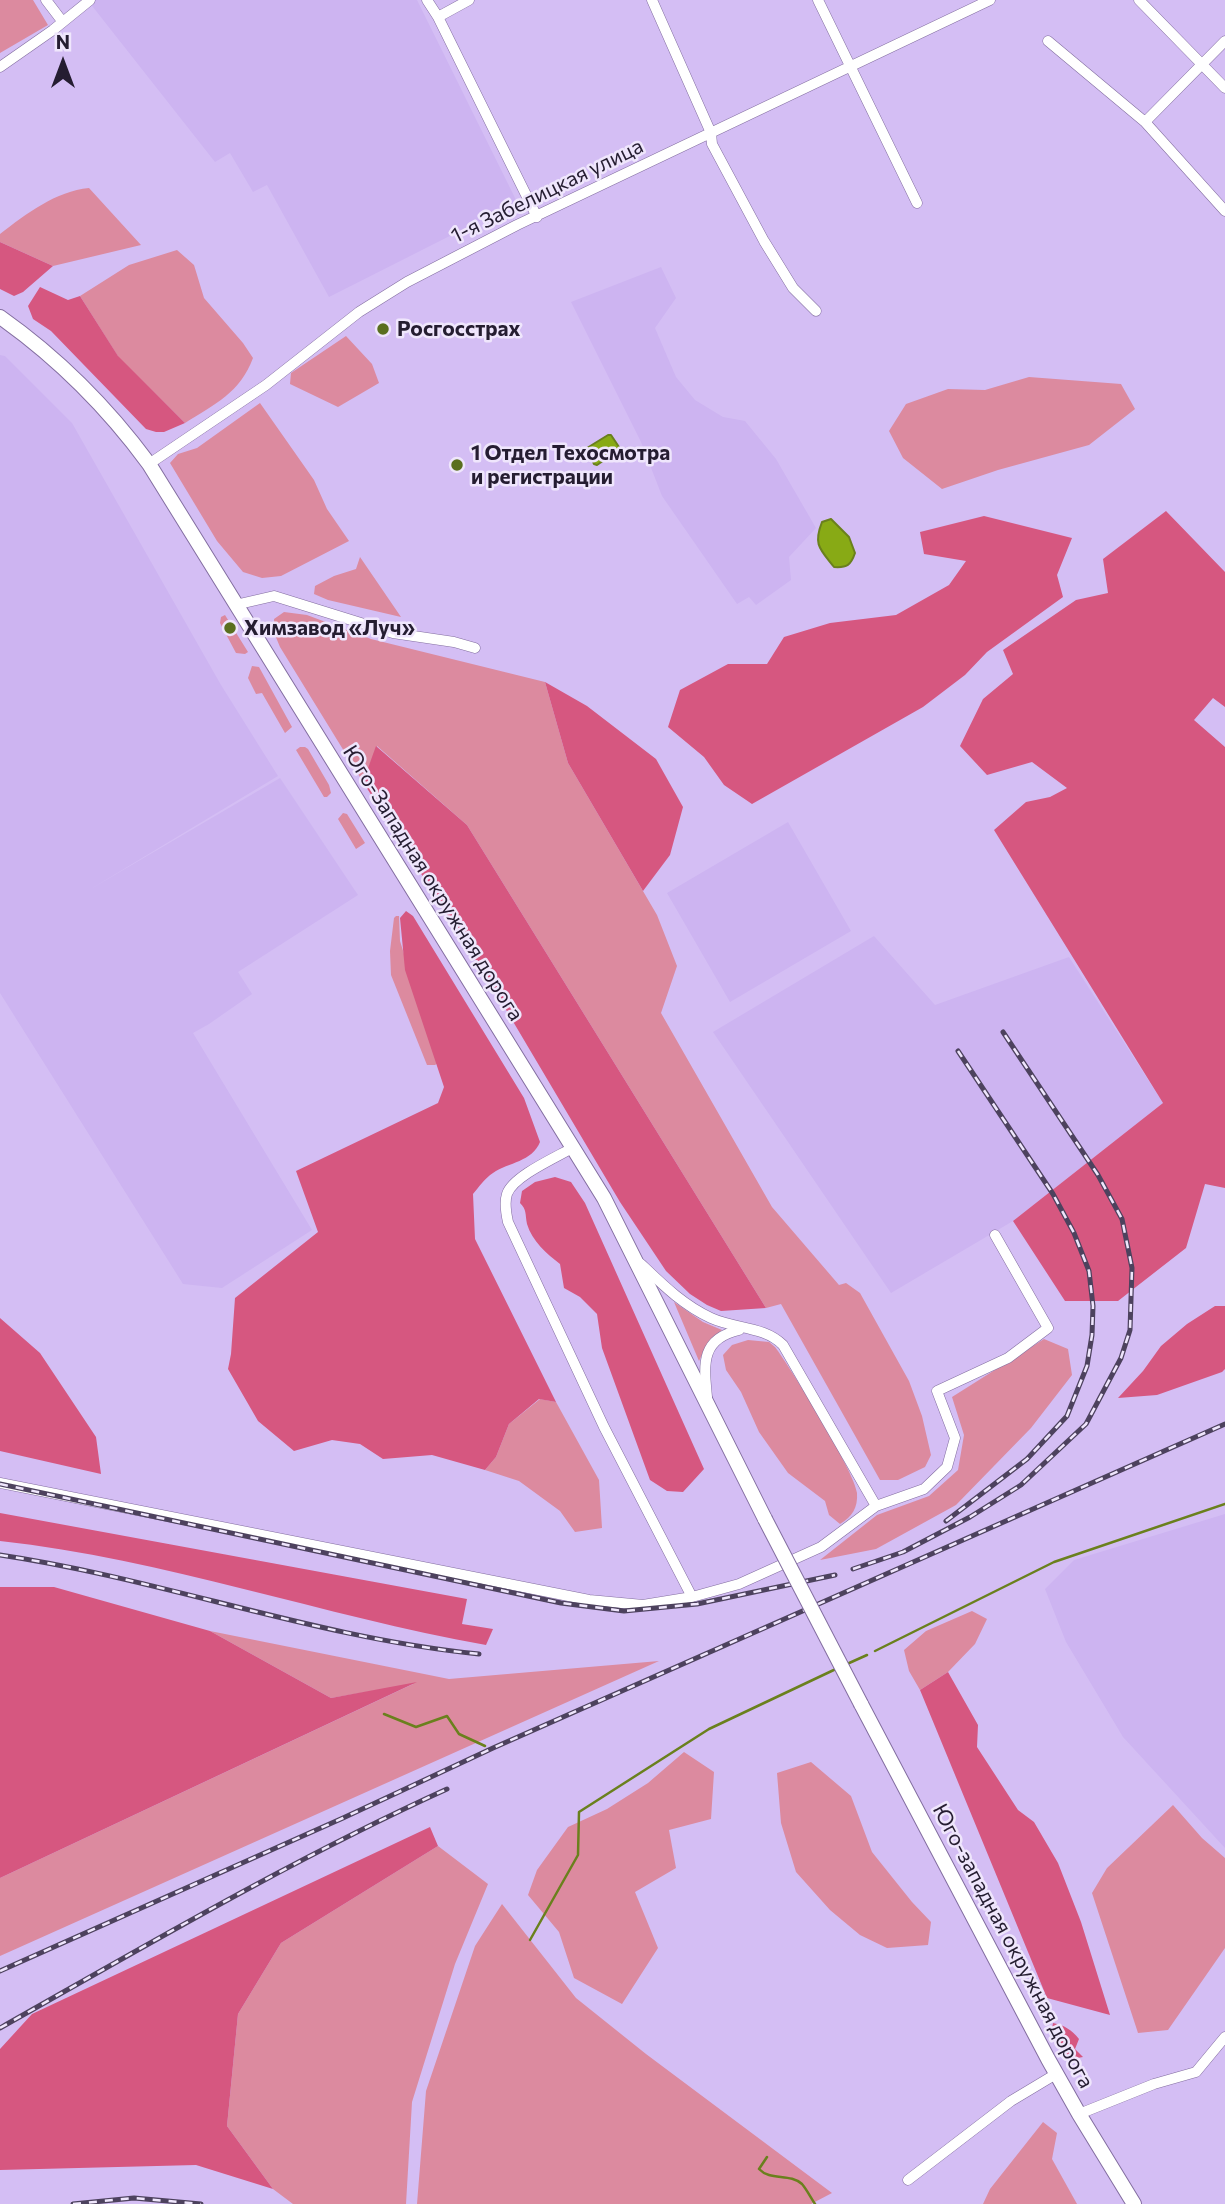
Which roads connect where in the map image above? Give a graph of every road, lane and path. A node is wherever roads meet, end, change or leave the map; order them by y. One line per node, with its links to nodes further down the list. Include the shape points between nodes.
1 (46, 0): 10 (street)
2 (90, 0): 10 (street)
3 (427, 0): 9 (street)
4 (469, 0): 9 (street)
5 (652, 0): 18 (street)
6 (818, 0): 15 (street)
7 (1139, 0): 13 (street)
8 (984, 1): 15 (street, 1-я Забелицкая улица)
9 (438, 17): 21 (street)
10 (62, 21): 14 (street)
11 (1048, 41): 17 (street)
12 (1225, 41): 13 (street)
13 (1202, 64): 16 (street); 17 (street)
14 (0, 67)
15 (849, 67): 18 (street, 1-я Забелицкая улица); 19 (street)
16 (1225, 89)
17 (1145, 122): 20 (street)
18 (711, 133): 21 (street, 1-я Забелицкая улица); 22 (street, via 712,144 764,241 793,288)
19 (917, 203)
20 (1225, 211)
21 (537, 217): 24 (street, 1-я Забелицкая улица, via 407,282)
22 (816, 311)
23 (0, 317): 24 (highway, Юго-Западная окружная дорога, via 72,374)
24 (149, 464): 25 (highway, Юго-Западная окружная дорога)
25 (235, 605): 26 (street, via 274,596 393,633); 27 (highway, Юго-Западная окружная дорога)
26 (475, 648)
27 (574, 1147): 29 (highway, Юго-Западная окружная дорога); 35 (street, via 512,1186 506,1202 508,1222 604,1427)
28 (995, 1235): 33 (street, via 1048,1328 1009,1358 937,1391 955,1438 947,1467 924,1489)
29 (634, 1258): 30 (street, via 686,1304); 31 (highway, Юго-Западная окружная дорога)
30 (743, 1329): 31 (street, via 722,1336 707,1353); 33 (street, via 772,1335 789,1353)
31 (707, 1405): 34 (highway, Юго-Западная окружная дорога)
32 (0, 1483): 35 (street, via 602,1602 643,1605)
33 (876, 1506): 35 (street, via 809,1553 739,1584)
34 (765, 1519): 37 (highway, Юго-западная окружная дорога, bridge)
35 (692, 1597)
36 (1225, 2037): 38 (street, via 1196,2072)
37 (1056, 2074): 38 (highway, Юго-западная окружная дорога); 39 (street, via 1011,2101)
38 (1079, 2115): 40 (highway, Юго-западная окружная дорога)
39 (908, 2180)
40 (1134, 2204)

